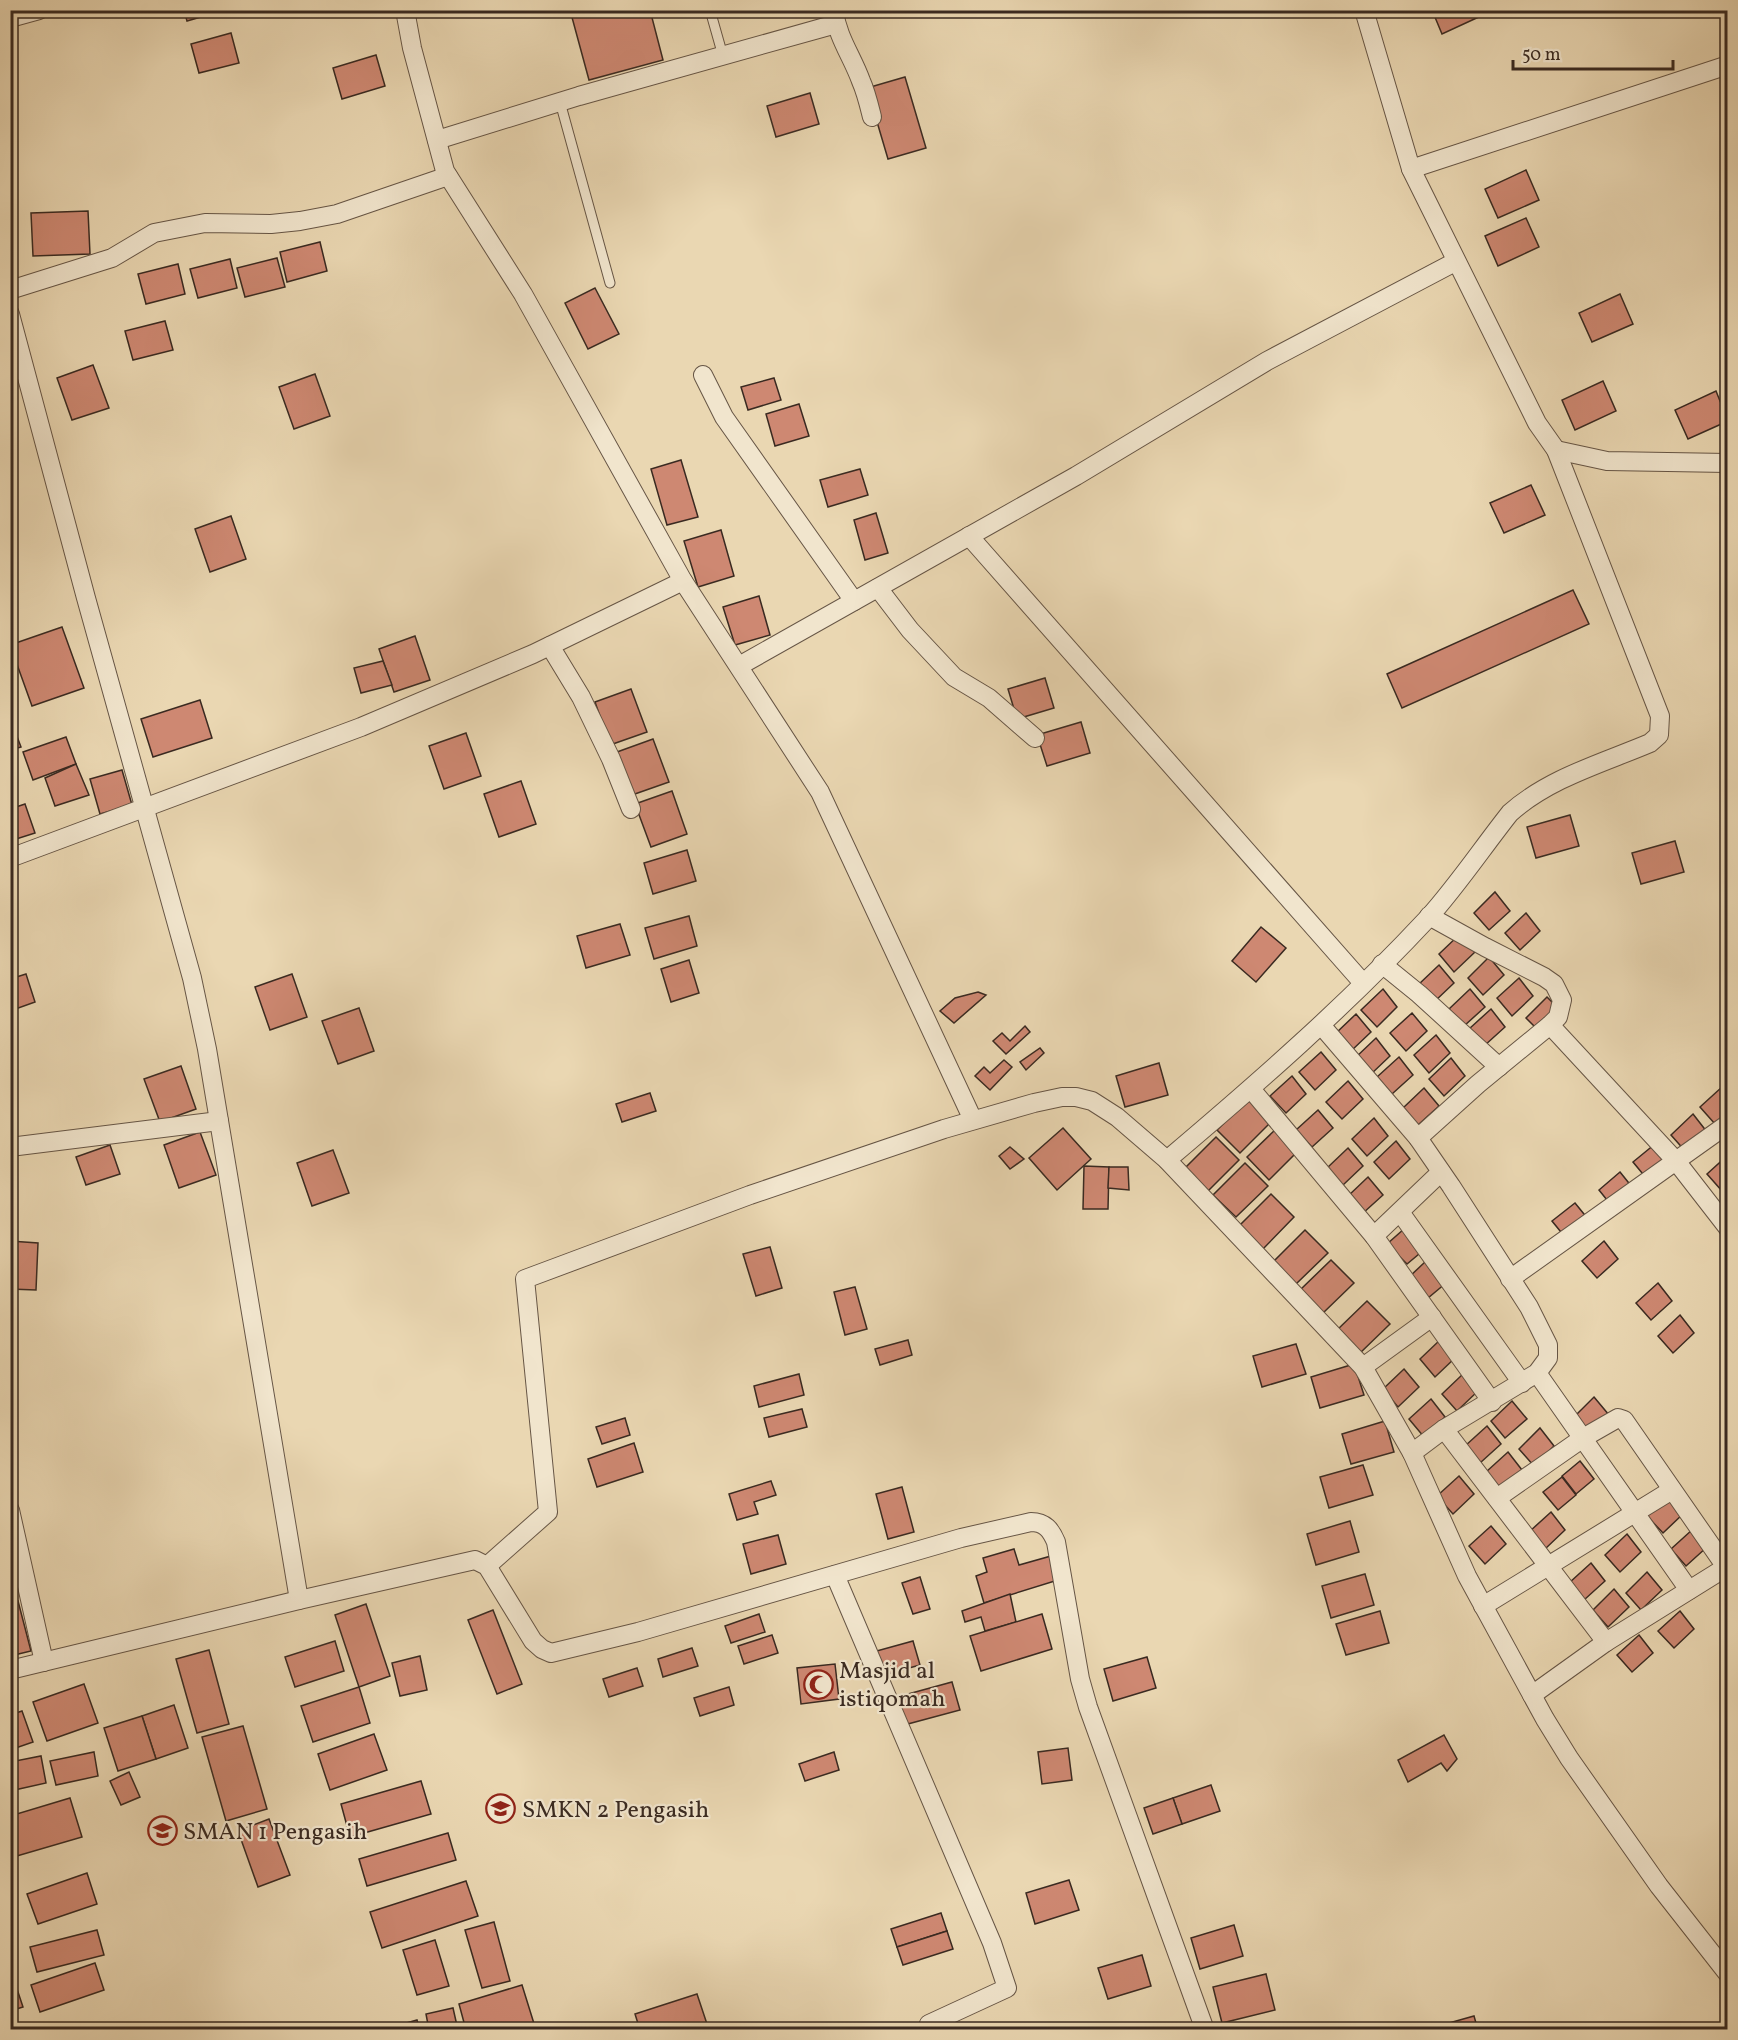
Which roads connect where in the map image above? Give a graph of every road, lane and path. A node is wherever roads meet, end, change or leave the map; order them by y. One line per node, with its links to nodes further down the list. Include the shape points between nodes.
1 (39, 10): 6 (street)
2 (405, 10): 11 (street)
3 (710, 10): 7 (lane)
4 (1364, 10): 12 (street)
5 (835, 17): 7 (street); 10 (street)
6 (10, 18)
7 (723, 56): 9 (street)
8 (1728, 65): 12 (street)
9 (560, 102): 11 (street); 15 (lane)
10 (872, 117)
11 (437, 140): 13 (street)
12 (1411, 169): 14 (street)
13 (448, 176): 16 (street, via 337,214 271,224 205,223 154,234 112,258); 22 (street, via 523,294)
14 (1455, 262): 19 (street, via 1537,423); 21 (street, via 1267,360)
15 (610, 283)
16 (10, 290)
17 (10, 314): 28 (street)
18 (703, 375): 24 (street, via 724,417)
19 (1556, 450): 20 (street, via 1607,461); 31 (street, via 1660,716 1659,735 1526,799 1510,813)
20 (1728, 463)
21 (969, 536): 23 (street); 33 (street)
22 (683, 581): 25 (street); 26 (street)
23 (878, 588): 24 (street); 27 (street, via 954,677 989,698)
24 (854, 601): 26 (street)
25 (550, 646): 28 (street, via 361,727); 29 (street, via 581,697)
26 (738, 666): 38 (street, via 820,792)
27 (1035, 738)
28 (144, 808): 30 (street); 39 (street, via 192,978)
29 (631, 809)
30 (10, 858)
31 (1429, 916): 32 (street); 35 (street, via 1554,984 1562,1000 1558,1017)
32 (1382, 964): 33 (street); 36 (street)
33 (1363, 983): 34 (street)
34 (1321, 1024): 37 (street); 41 (street)
35 (1550, 1025): 36 (street); 44 (street)
36 (1500, 1067): 41 (street)
37 (1251, 1089): 43 (street); 48 (street)
38 (973, 1120): 43 (street, via 1034,1103 1076,1097 1092,1101 1117,1117); 61 (street, via 750,1195 525,1279 548,1512)
39 (219, 1121): 42 (street); 66 (street)
40 (1725, 1126): 44 (street)
41 (1418, 1138): 45 (street)
42 (11, 1145)
43 (1167, 1160): 51 (street)
44 (1676, 1161): 47 (street); 49 (street)
45 (1441, 1172): 46 (street); 49 (street)
46 (1400, 1212): 48 (street); 52 (street)
47 (1728, 1228)
48 (1374, 1236): 50 (street)
49 (1510, 1278): 52 (street, via 1548,1345 1548,1358)
50 (1432, 1317): 51 (street); 53 (street)
51 (1363, 1367): 56 (street)
52 (1530, 1378): 53 (street); 55 (street)
53 (1492, 1402): 54 (street)
54 (1444, 1429): 56 (street); 58 (street)
55 (1583, 1438): 57 (street, via 1612,1420 1624,1420); 58 (street); 60 (street)
56 (1412, 1453): 67 (street)
57 (1672, 1490): 60 (street); 63 (street)
58 (1497, 1498): 62 (street)
59 (10, 1510): 69 (street)
60 (1634, 1512): 62 (street); 65 (street)
61 (487, 1566): 64 (street, via 533,1641 550,1653); 66 (street, via 475,1560)
62 (1548, 1566): 67 (street); 68 (street)
63 (1727, 1567): 65 (street)
64 (835, 1575): 73 (street, via 992,1943 1007,1988 929,2024); 74 (street, via 1025,1523 1042,1524 1052,1533 1088,1707)
65 (1689, 1590): 68 (street)
66 (299, 1600): 69 (street)
67 (1483, 1606): 71 (street)
68 (1606, 1642): 71 (street)
69 (44, 1662): 70 (street)
70 (10, 1670)
71 (1532, 1695): 72 (street, via 1569,1758 1652,1877)
72 (1728, 1974)
73 (930, 2030)
74 (1205, 2030)

